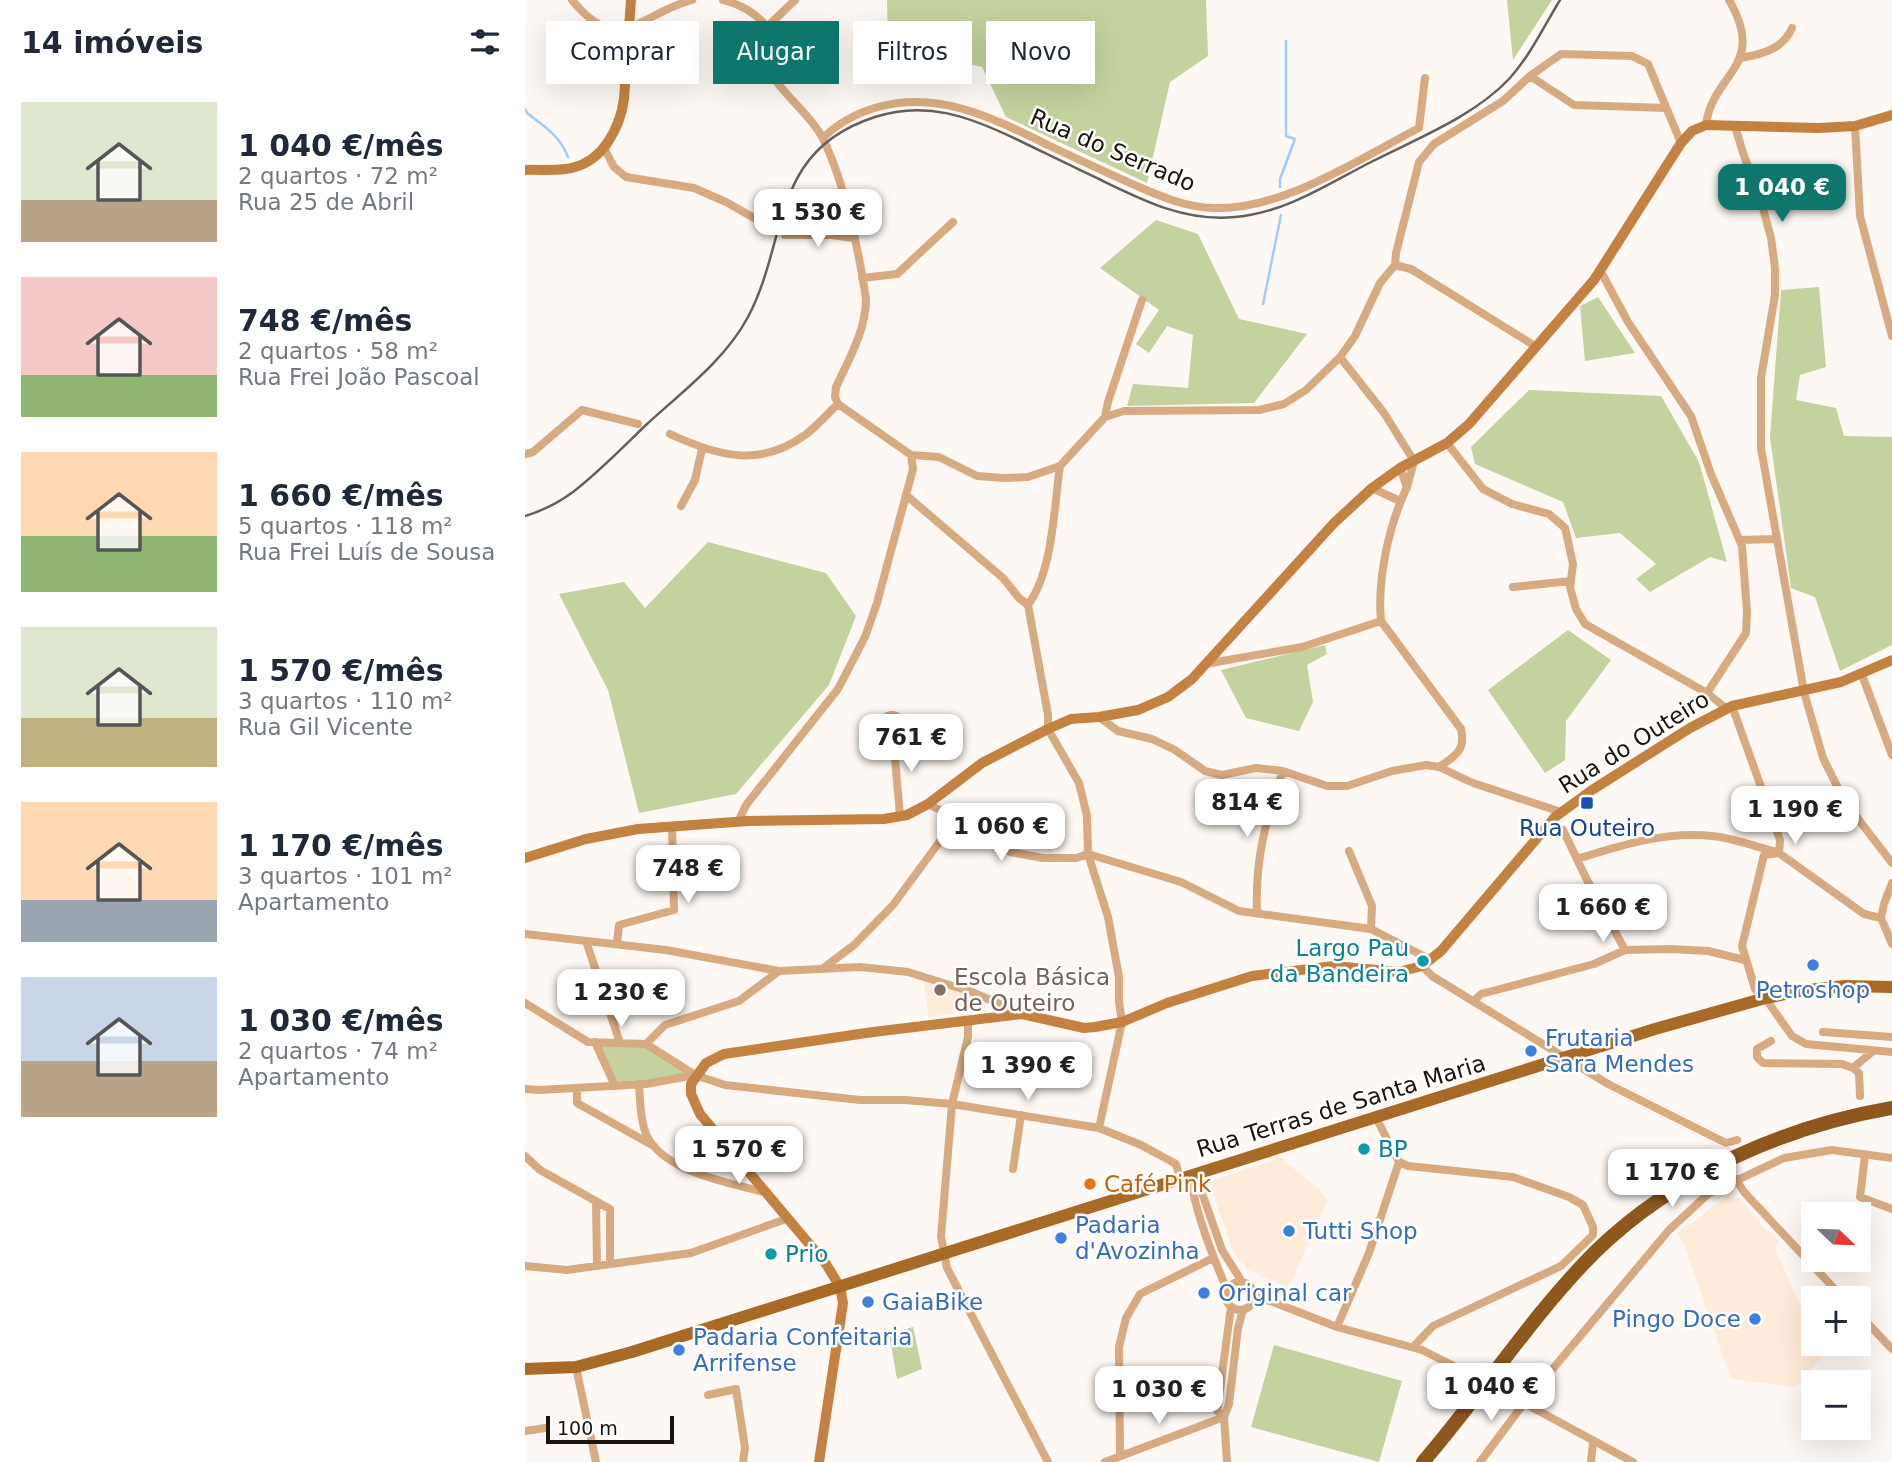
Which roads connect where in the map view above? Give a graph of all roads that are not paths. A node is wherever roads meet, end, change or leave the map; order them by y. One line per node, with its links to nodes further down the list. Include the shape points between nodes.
1 (572, 0): 7 (street)
2 (631, 0): 8 (street)
3 (692, 0): 9 (street)
4 (723, 0): 10 (street, via 757,14)
5 (795, 0): 11 (street)
6 (1729, 0): 13 (street, via 1740,19)
7 (592, 21)
8 (630, 21)
9 (645, 21)
10 (762, 21)
11 (773, 21)
12 (1792, 29): 13 (street, via 1787,40 1774,49)
13 (1741, 58): 20 (street, via 1707,111)
14 (1530, 76): 18 (street, via 1574,106); 18 (street, via 1561,54 1632,56 1647,64); 31 (street, via 1503,101 1426,151 1419,163)
15 (1425, 78): 23 (street, Rua do Serrado, via 1419,128 1307,184 1266,201 1228,208 1189,205 1163,197 949,104 882,106 846,120)
16 (625, 84): 25 (street, via 622,115)
17 (781, 84): 23 (street)
18 (1666, 107): 24 (street)
19 (1892, 115): 22 (street)
20 (1706, 125): 21 (street); 24 (street)
21 (1735, 126): 22 (street); 54 (street, via 1771,238 1775,295 1761,378 1761,448)
22 (1855, 126): 35 (street, via 1860,216)
23 (823, 138): 30 (street)
24 (1681, 143): 32 (street)
25 (604, 148): 26 (street, via 575,168); 28 (street, via 614,167 626,177 694,188)
26 (525, 170)
27 (953, 222): 33 (street, via 897,274)
28 (770, 227)
29 (785, 234): 30 (street)
30 (853, 237): 33 (street)
31 (1395, 265): 36 (street, via 1411,269); 37 (street, via 1380,283 1355,337)
32 (1600, 270): 36 (street); 55 (street, via 1628,322 1691,416)
33 (862, 278): 38 (street, via 866,314 836,387)
34 (1142, 300): 39 (street)
35 (1892, 336)
36 (1535, 346): 42 (street, via 1469,424)
37 (1340, 357): 39 (street, via 1284,404 1259,410 1123,411); 46 (street, via 1384,412)
38 (838, 404): 43 (street, via 806,435 782,448 747,457); 45 (street)
39 (1105, 416): 47 (street)
40 (639, 424): 44 (street, via 582,410)
41 (670, 434): 43 (street)
42 (1447, 443): 46 (street); 56 (street, via 1483,489 1512,504 1549,514 1565,528 1573,564)
43 (702, 449): 53 (street, via 695,480)
44 (525, 454)
45 (911, 455): 47 (street, via 939,457 977,476 1028,477); 51 (street)
46 (1414, 461): 48 (street); 49 (street)
47 (1060, 466): 58 (street, via 1046,561 1037,593)
48 (1400, 468): 49 (street); 50 (street)
49 (1407, 487): 52 (street)
50 (1372, 488): 52 (street); 61 (street)
51 (907, 495): 58 (street); 76 (street, via 873,615 838,690 746,805)
52 (1400, 501): 59 (street, via 1379,599)
53 (681, 506)
54 (1776, 539): 55 (street); 63 (street)
55 (1740, 540): 64 (street, via 1746,633)
56 (1571, 581): 57 (street); 64 (street, via 1576,609 1585,624)
57 (1513, 587)
58 (1028, 604): 67 (street)
59 (1381, 621): 61 (street, via 1302,647); 70 (street, via 1461,729 1464,741 1457,754)
60 (1892, 660): 62 (street, Rua do Outeiro)
61 (1205, 664): 66 (street, via 1168,697 1138,710)
62 (1862, 675): 63 (street, Rua do Outeiro); 69 (street)
63 (1804, 692): 65 (street, Rua do Outeiro); 84 (street, via 1823,758 1845,802)
64 (1707, 694): 65 (street)
65 (1729, 707): 73 (street, Rua do Outeiro); 80 (street, via 1780,841)
66 (1099, 717): 67 (street, via 1071,719); 71 (street, via 1118,730 1175,750 1205,771 1222,775 1256,768)
67 (1048, 729): 72 (street, via 982,763); 81 (street, via 1079,783 1087,816)
68 (893, 735): 74 (street)
69 (1892, 754)
70 (1439, 767): 71 (street, via 1392,771 1347,786 1327,786); 73 (street)
71 (1283, 771): 86 (street, via 1266,818 1257,864)
72 (927, 804): 74 (street); 75 (street)
73 (1561, 813): 96 (street, Rua do Outeiro)
74 (900, 816): 76 (street)
75 (957, 818): 81 (street, via 1010,852 1043,858); 97 (street, via 893,905)
76 (738, 822): 77 (street)
77 (672, 827): 82 (street, via 586,839); 91 (street, via 674,910 619,925)
78 (1563, 830): 83 (street)
79 (1349, 851): 88 (street, via 1372,905)
80 (1779, 853): 83 (street, via 1714,836 1673,835); 87 (street, via 1864,914); 95 (street, via 1765,855 1742,946)
81 (1088, 854): 86 (street, via 1181,881 1239,911); 106 (street, via 1108,917)
82 (525, 858)
83 (1577, 859): 94 (street)
84 (1892, 863)
85 (1892, 883): 87 (street)
86 (1257, 913): 88 (street)
87 (1881, 918): 92 (street)
88 (1371, 929): 93 (street)
89 (525, 934): 90 (street)
90 (586, 941): 91 (street); 112 (street)
91 (617, 943): 99 (street)
92 (1892, 944)
93 (1406, 947): 96 (street); 98 (street)
94 (1625, 950): 95 (street, via 1708,951); 102 (street, via 1594,964 1481,994)
95 (1745, 960): 101 (street, via 1755,989)
96 (1427, 963): 98 (street); 102 (street, via 1432,976)
97 (822, 969): 99 (street); 104 (street, via 908,972)
98 (1411, 970): 106 (street, via 1334,966 1251,976)
99 (779, 971): 113 (street, via 739,1001 665,1025)
100 (1892, 986): 101 (main road, Rua Terras de Santa Maria, via 1845,986)
101 (1765, 998): 115 (street, via 1792,1036 1806,1044); 118 (main road, Rua Terras de Santa Maria)
102 (1474, 1000): 114 (street)
103 (525, 1003): 111 (street)
104 (1022, 1014): 105 (street); 106 (street, via 1083,1028)
105 (968, 1020): 121 (street, via 724,1054); 127 (street)
106 (1122, 1022): 132 (street)
107 (1823, 1031): 108 (street)
108 (1850, 1033): 109 (street); 115 (street)
109 (1892, 1037)
110 (1771, 1041): 120 (street, via 1757,1049 1763,1063)
111 (594, 1042): 112 (street); 123 (street)
112 (620, 1043): 113 (street)
113 (646, 1044): 121 (street)
114 (1543, 1046): 118 (street); 119 (street)
115 (1849, 1048): 116 (street)
116 (1873, 1051): 117 (street); 120 (street)
117 (1892, 1052)
118 (1566, 1058): 119 (main road, Rua Terras de Santa Maria); 133 (street, via 1725,1143)
119 (1550, 1062): 131 (main road, Rua Terras de Santa Maria)
120 (1853, 1068): 126 (street, via 1859,1073)
121 (695, 1075): 122 (street); 127 (street, via 760,1089); 142 (street, via 691,1094 700,1114)
122 (639, 1084): 123 (street); 134 (street, via 644,1130)
123 (615, 1086): 124 (street)
124 (525, 1088)
125 (577, 1091): 134 (street, via 577,1103)
126 (1860, 1096)
127 (952, 1104): 130 (street); 146 (street)
128 (1892, 1108): 179 (highway, via 1810,1126 1757,1146 1653,1205 1596,1252 1562,1289)
129 (1892, 1114): 180 (highway, via 1812,1131 1759,1152 1656,1210 1566,1293)
130 (1021, 1115): 132 (street); 139 (street)
131 (1375, 1116): 138 (street); 140 (main road, Rua Terras de Santa Maria)
132 (1099, 1128): 140 (street, via 1177,1164)
133 (1737, 1140)
134 (655, 1147): 142 (street, via 664,1157 703,1175)
135 (1865, 1155): 137 (street); 141 (street, via 1832,1150 1784,1158); 144 (street, via 1860,1197)
136 (525, 1156): 143 (street, via 540,1170)
137 (1892, 1158)
138 (1399, 1162): 158 (street, via 1369,1253); 160 (street, via 1531,1182 1583,1205 1593,1227 1593,1235 1561,1266 1433,1326)
139 (1013, 1169)
140 (1185, 1177): 146 (main road, Rua Terras de Santa Maria); 147 (street); 151 (street, via 1201,1190 1222,1250)
141 (1736, 1180): 152 (street); 167 (street, via 1708,1194 1669,1230)
142 (764, 1192): 145 (street)
143 (596, 1201): 148 (street, via 610,1209); 150 (street)
144 (1892, 1209)
145 (786, 1219): 148 (street, via 691,1253); 153 (street, via 826,1264)
146 (943, 1254): 153 (main road, Rua Terras de Santa Maria); 176 (street)
147 (1213, 1258): 154 (street); 172 (street, via 1140,1294 1126,1318 1119,1347)
148 (610, 1264): 150 (street)
149 (525, 1266): 150 (street, via 566,1270)
150 (597, 1266)
151 (1242, 1282): 154 (street); 155 (street)
152 (1832, 1286)
153 (839, 1287): 162 (main road, Rua Terras de Santa Maria); 175 (street, via 843,1303)
154 (1227, 1290): 156 (street)
155 (1254, 1297): 157 (street); 158 (street)
156 (1231, 1307): 157 (street); 168 (street, via 1217,1411)
157 (1243, 1310): 168 (street)
158 (1337, 1326): 160 (street)
159 (1871, 1327): 161 (street)
160 (1413, 1347): 164 (street)
161 (1892, 1349)
162 (576, 1367): 163 (main road, Rua Terras de Santa Maria); 173 (street)
163 (525, 1369)
164 (1478, 1378)
165 (1498, 1389): 167 (street)
166 (708, 1395): 174 (street, via 736,1389)
167 (1525, 1402): 171 (street); 181 (street)
168 (1224, 1417): 172 (street); 178 (street)
169 (545, 1428): 170 (street)
170 (525, 1431)
171 (1593, 1442): 182 (street); 183 (street)
172 (1120, 1455): 177 (street)
173 (596, 1462)
174 (743, 1462)
175 (819, 1462)
176 (1048, 1462)
177 (1105, 1462)
178 (1227, 1462)
179 (1423, 1462)
180 (1430, 1462)
181 (1480, 1462)
182 (1591, 1462)
183 (1633, 1462)

